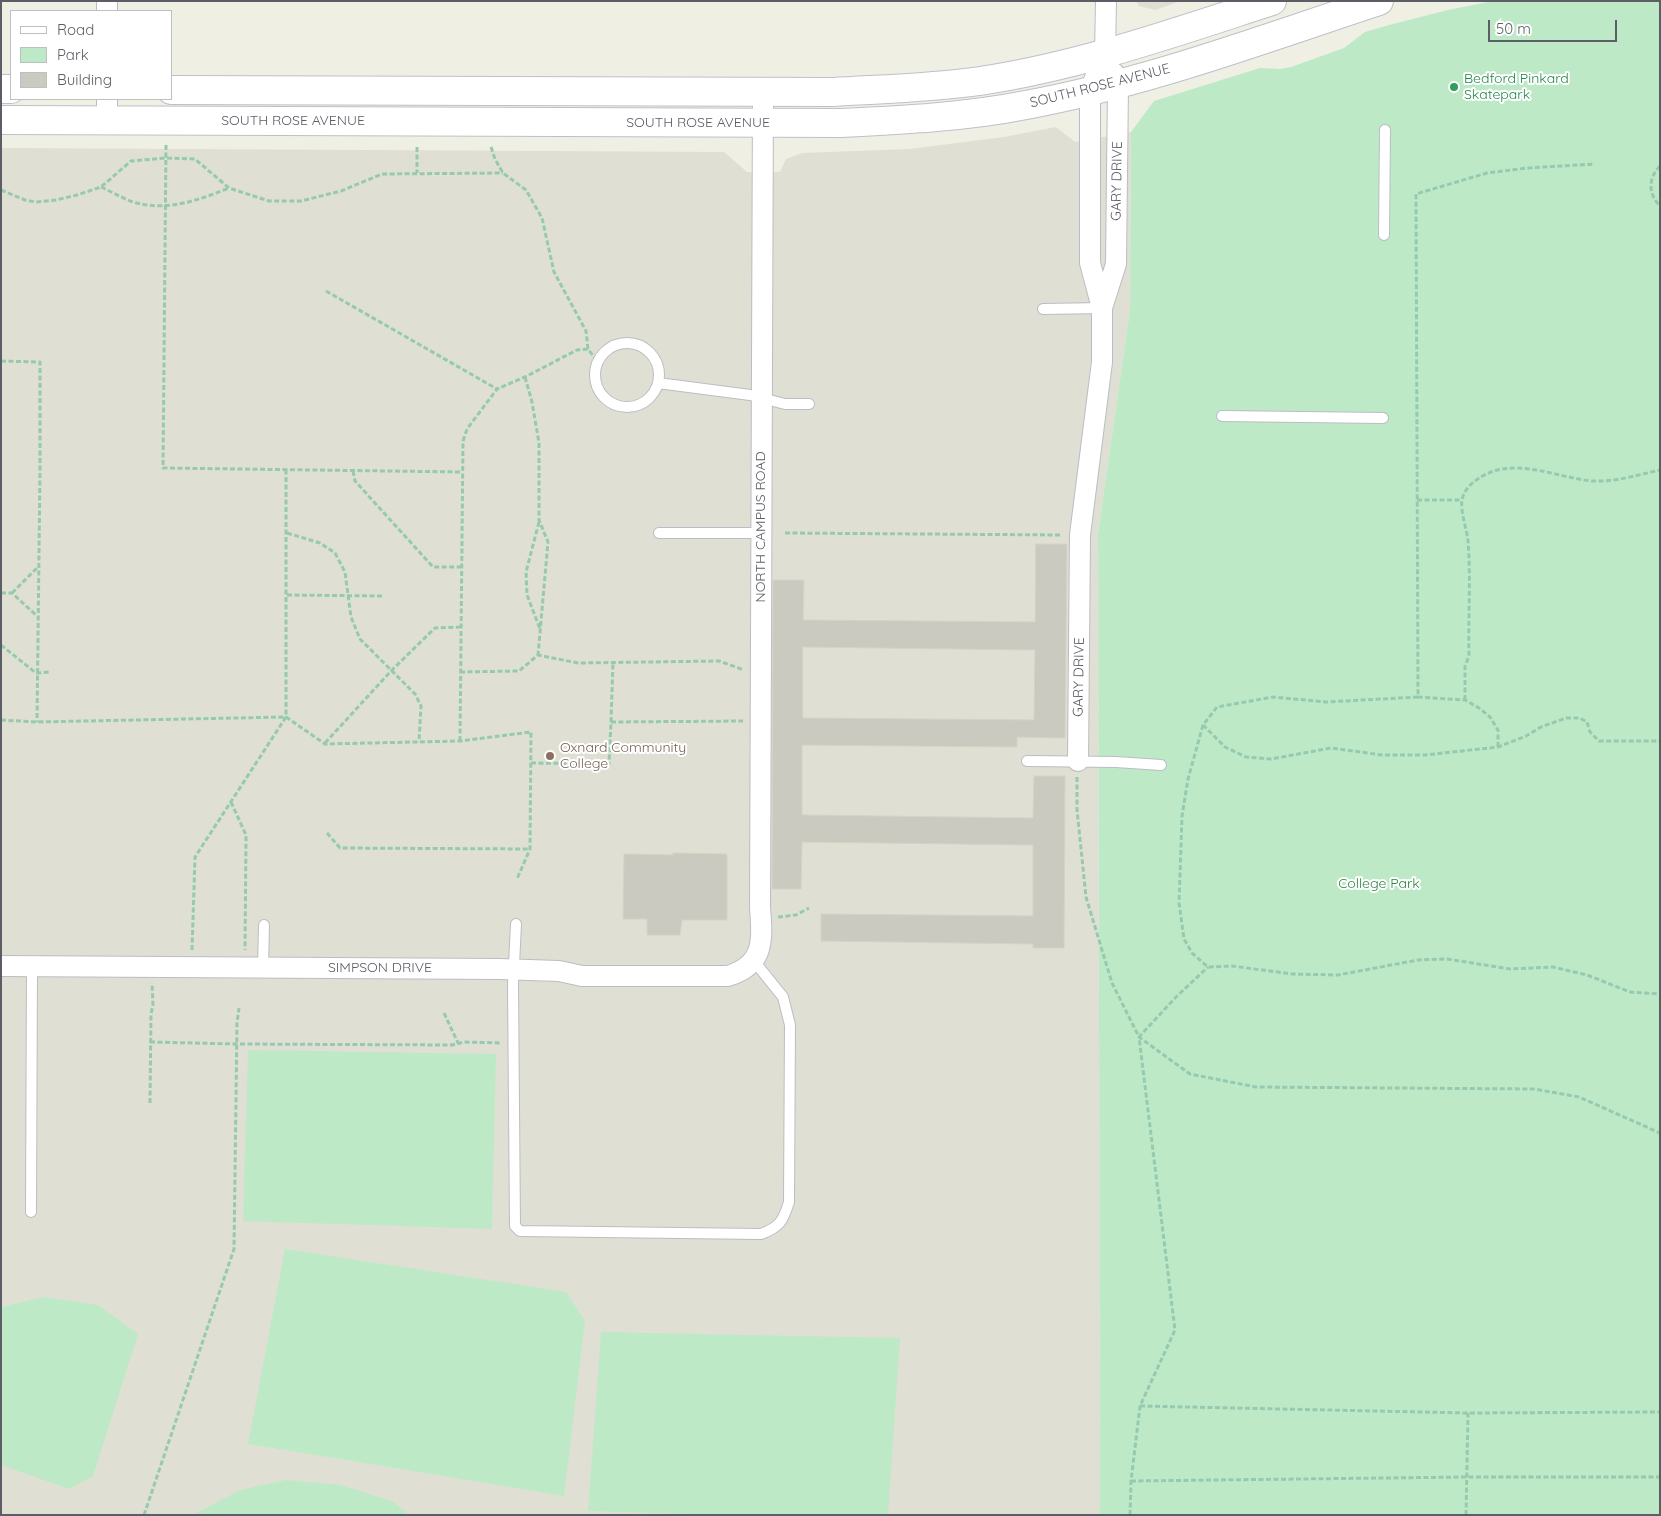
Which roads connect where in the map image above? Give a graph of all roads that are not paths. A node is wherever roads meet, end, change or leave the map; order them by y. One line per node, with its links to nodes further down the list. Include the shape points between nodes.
1 (1106, 1): 4 (street, GARY DRIVE)
2 (1272, 1): 4 (main road)
3 (1379, 1): 5 (main road, SOUTH ROSE AVENUE)
4 (1105, 53): 5 (street, GARY DRIVE); 7 (street, GARY DRIVE); 8 (main road, via 980,81 832,92)
5 (1118, 84): 7 (main road, SOUTH ROSE AVENUE); 14 (street, GARY DRIVE, via 1116,264)
6 (172, 90): 8 (main road)
7 (1090, 90): 11 (main road, SOUTH ROSE AVENUE, via 1026,105 958,115 841,124); 14 (street, GARY DRIVE, via 1090,264)
8 (763, 92): 11 (street, NORTH CAMPUS ROAD)
9 (107, 109): 10 (main road, SOUTH ROSE AVENUE); 11 (main road, SOUTH ROSE AVENUE)
10 (1, 120)
11 (763, 123): 17 (street, NORTH CAMPUS ROAD)
12 (1385, 130): 13 (lane)
13 (1384, 235)
14 (1102, 308): 15 (lane); 24 (street, GARY DRIVE, via 1102,362 1080,535)
15 (1043, 309)
16 (658, 383): 16 (lane, via 654,393 642,404 626,408 606,401 599,393 594,372 603,352 611,346 632,343 651,353 659,372); 17 (lane)
17 (762, 399): 18 (lane, via 785,404); 22 (street, NORTH CAMPUS ROAD)
18 (809, 404)
19 (1222, 416): 20 (lane)
20 (1383, 418)
21 (659, 532): 22 (lane)
22 (761, 532): 28 (street, NORTH CAMPUS ROAD, via 762,935)
23 (1027, 761): 24 (lane)
24 (1078, 761): 25 (lane)
25 (1160, 765)
26 (516, 924): 32 (lane)
27 (264, 925): 31 (lane)
28 (754, 961): 32 (street, SIMPSON DRIVE, via 742,972 728,976 582,976 559,971); 32 (lane, via 783,997 790,1025 789,1202 784,1218 774,1229 761,1234 520,1231 514,1226)
29 (1, 966): 30 (street, SIMPSON DRIVE)
30 (32, 966): 31 (street, SIMPSON DRIVE); 33 (lane)
31 (263, 968): 32 (street, SIMPSON DRIVE)
32 (513, 969)
33 (31, 1212)

